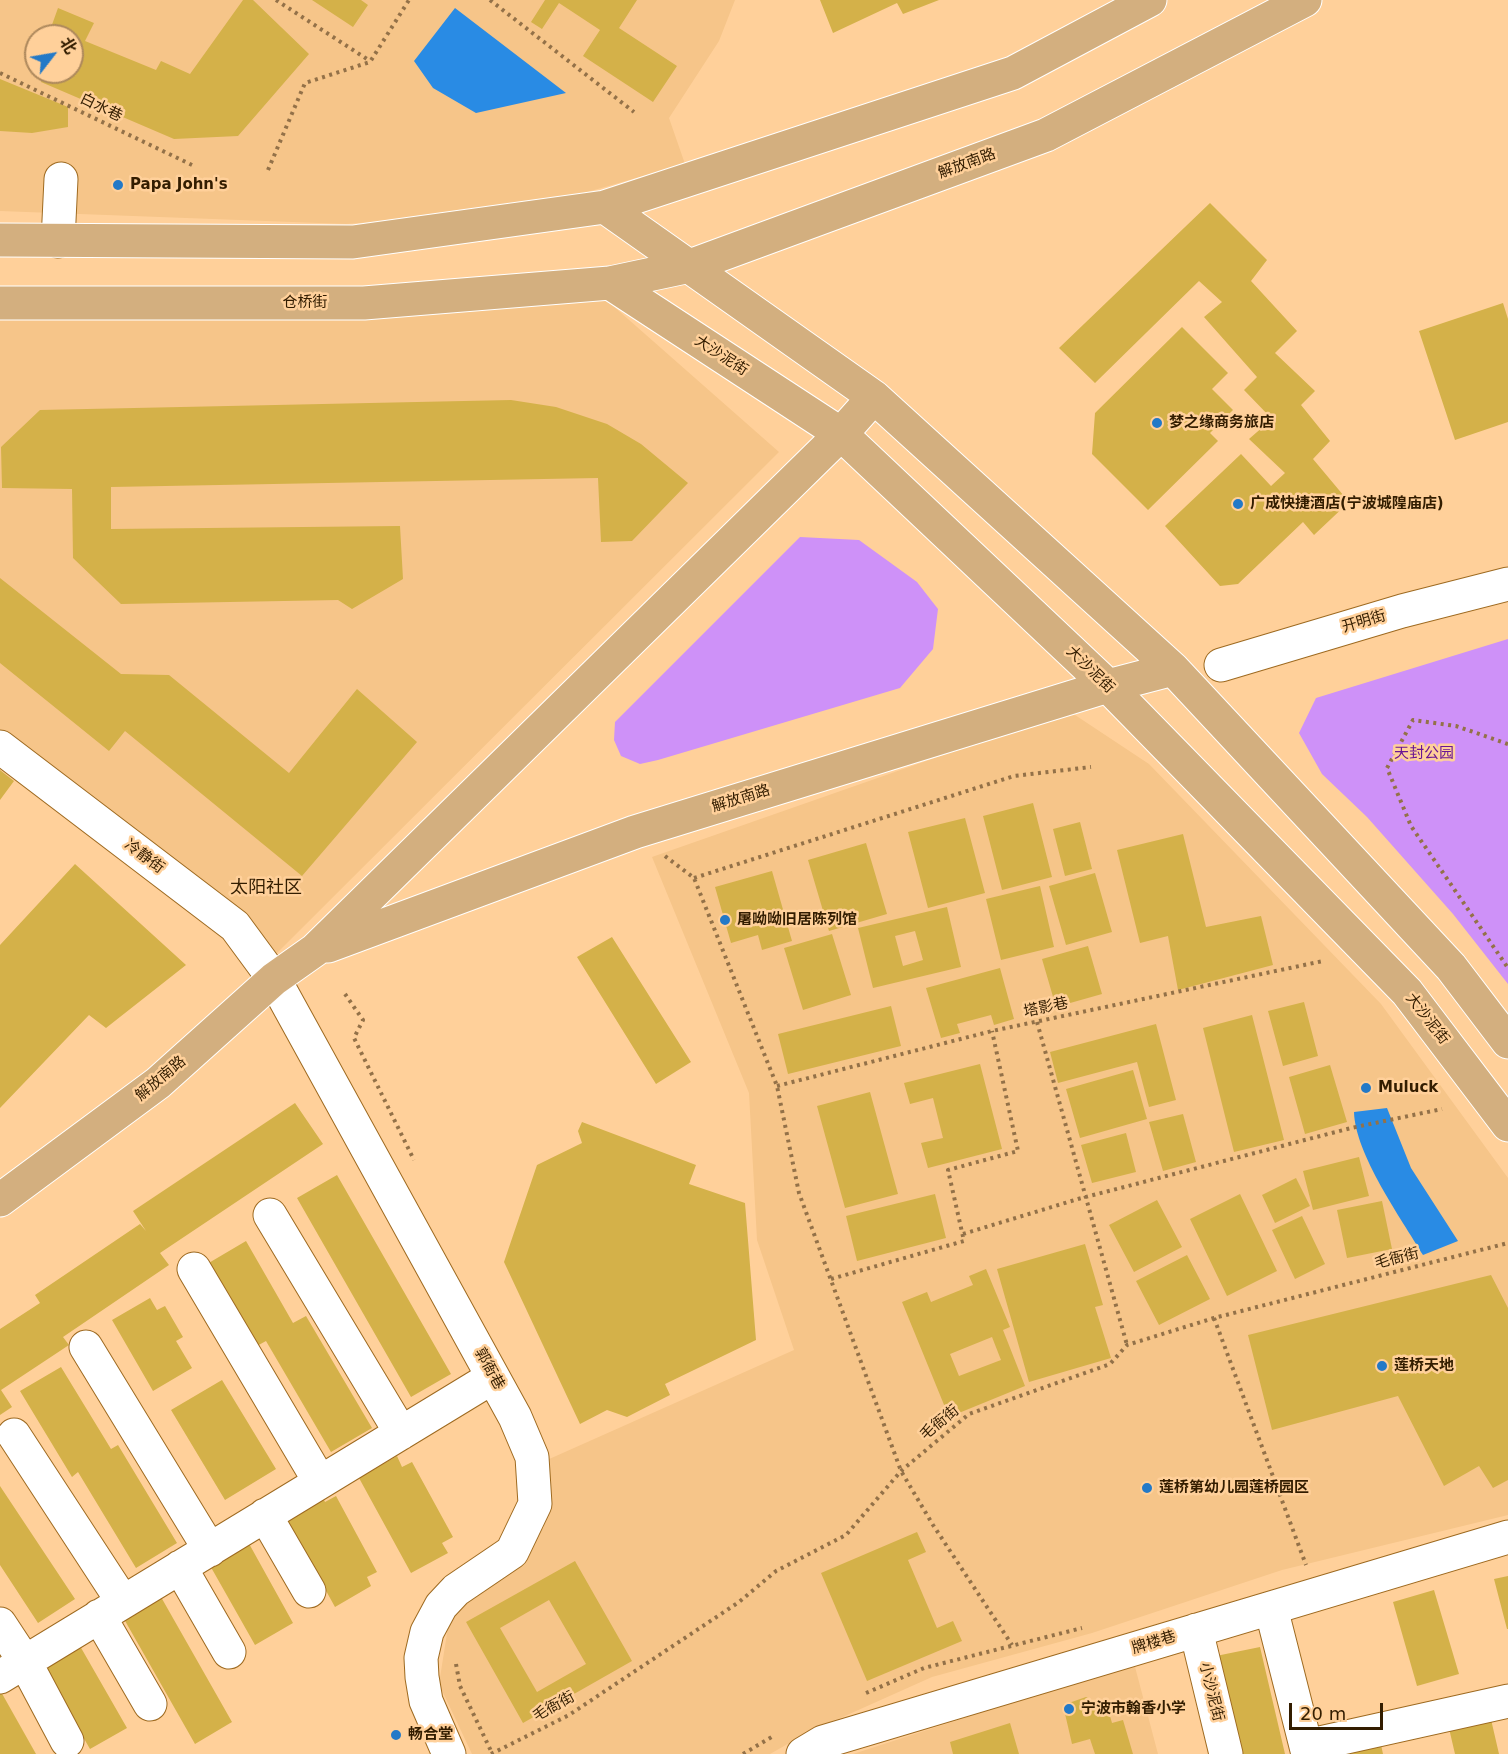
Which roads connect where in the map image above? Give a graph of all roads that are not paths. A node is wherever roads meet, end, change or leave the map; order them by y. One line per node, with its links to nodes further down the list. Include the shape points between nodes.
1 (1150, 0): 4 (main road, via 1013,73)
2 (1305, 0): 7 (main road, 解放南路, via 1046,135)
3 (61, 179): 6 (street)
4 (605, 207): 6 (main road, via 353,242); 7 (main road)
5 (0, 240): 6 (main road)
6 (58, 242)
7 (690, 266): 8 (main road, 解放南路); 10 (main road)
8 (610, 283): 9 (main road, 仓桥街, via 364,303); 11 (main road, 大沙泥街)
9 (0, 303)
10 (874, 397): 11 (main road, 解放南路); 14 (main road)
11 (841, 434): 15 (main road, 大沙泥街); 17 (main road, 解放南路)
12 (1508, 584): 13 (street, 开明街)
13 (1221, 664)
14 (1173, 669): 15 (main road, 解放南路); 19 (main road, via 1451,967)
15 (1108, 686): 17 (main road, 解放南路, via 634,832); 20 (main road, 大沙泥街, via 1407,992)
16 (0, 747): 18 (street, 冷静街, via 235,926)
17 (315, 951): 18 (main road, 解放南路)
18 (274, 979): 21 (main road, 解放南路, via 158,1083); 25 (street, 郭衙巷)
19 (1508, 1042)
20 (1508, 1125)
21 (0, 1200)
22 (270, 1215): 26 (street)
23 (194, 1269): 28 (street)
24 (86, 1347): 31 (street)
25 (493, 1377): 26 (street); 44 (street, 郭衙巷, via 532,1457 535,1504 512,1552 456,1590 441,1606 427,1632 422,1658 426,1701)
26 (401, 1433): 28 (street)
27 (14, 1435): 35 (street)
28 (320, 1482): 29 (street)
29 (265, 1515): 31 (street); 33 (street)
30 (1508, 1537): 34 (street, 牌楼巷)
31 (210, 1550): 32 (street)
32 (180, 1567): 35 (street); 38 (street)
33 (309, 1591)
34 (1271, 1608): 37 (street, 牌楼巷); 43 (street)
35 (111, 1609): 39 (street); 41 (street)
36 (0, 1624): 39 (street)
37 (1196, 1630): 45 (street, 牌楼巷, via 823,1742); 46 (street, 小沙泥街)
38 (229, 1652)
39 (12, 1669): 42 (street)
40 (1508, 1701): 43 (street)
41 (150, 1704)
42 (67, 1741)
43 (1307, 1750)
44 (449, 1754)
45 (803, 1754)
46 (1226, 1754)

